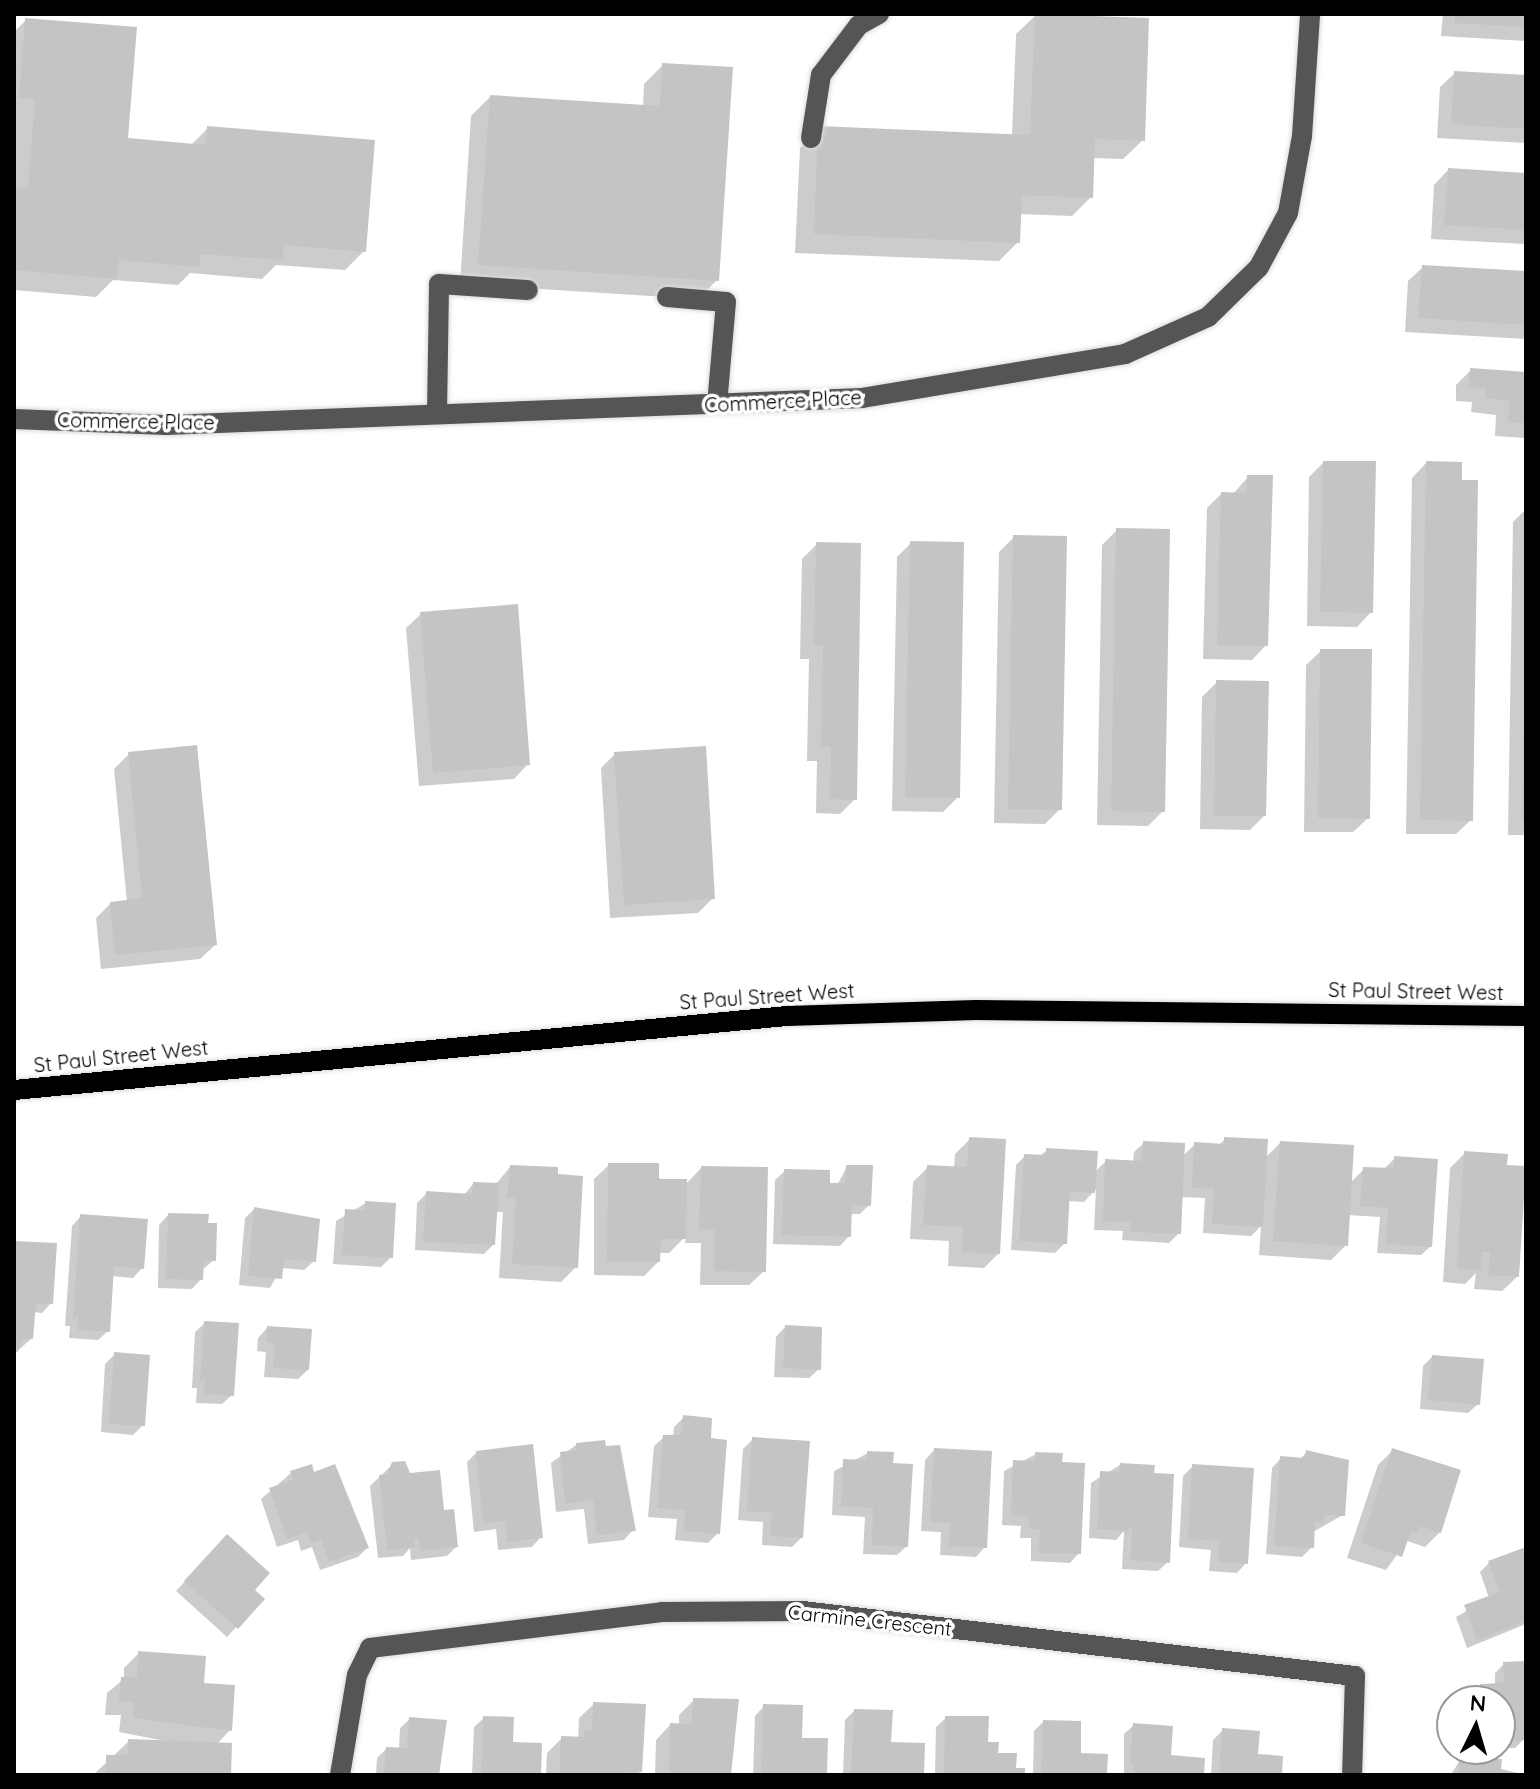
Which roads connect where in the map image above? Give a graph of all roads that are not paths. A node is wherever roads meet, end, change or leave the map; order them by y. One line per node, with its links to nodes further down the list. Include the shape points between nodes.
1 (879, 14): 3 (street, via 859,25 821,75)
2 (1310, 14): 6 (street, Commerce Place, via 1302,136 1288,213 1259,267 1208,317 1125,354 862,398)
3 (811, 138)
4 (528, 290): 7 (street, via 439,284)
5 (667, 297): 6 (street, via 726,302)
6 (717, 404): 7 (street, Commerce Place)
7 (437, 414): 8 (street, Commerce Place, via 166,425)
8 (14, 419)
9 (1526, 1016): 10 (main road, St Paul Street West, via 976,1010 787,1016)
10 (14, 1090)
11 (340, 1775): 12 (street, Carmine Crescent, via 357,1675 370,1648 662,1612 803,1611 1355,1676)
12 (1352, 1775)

